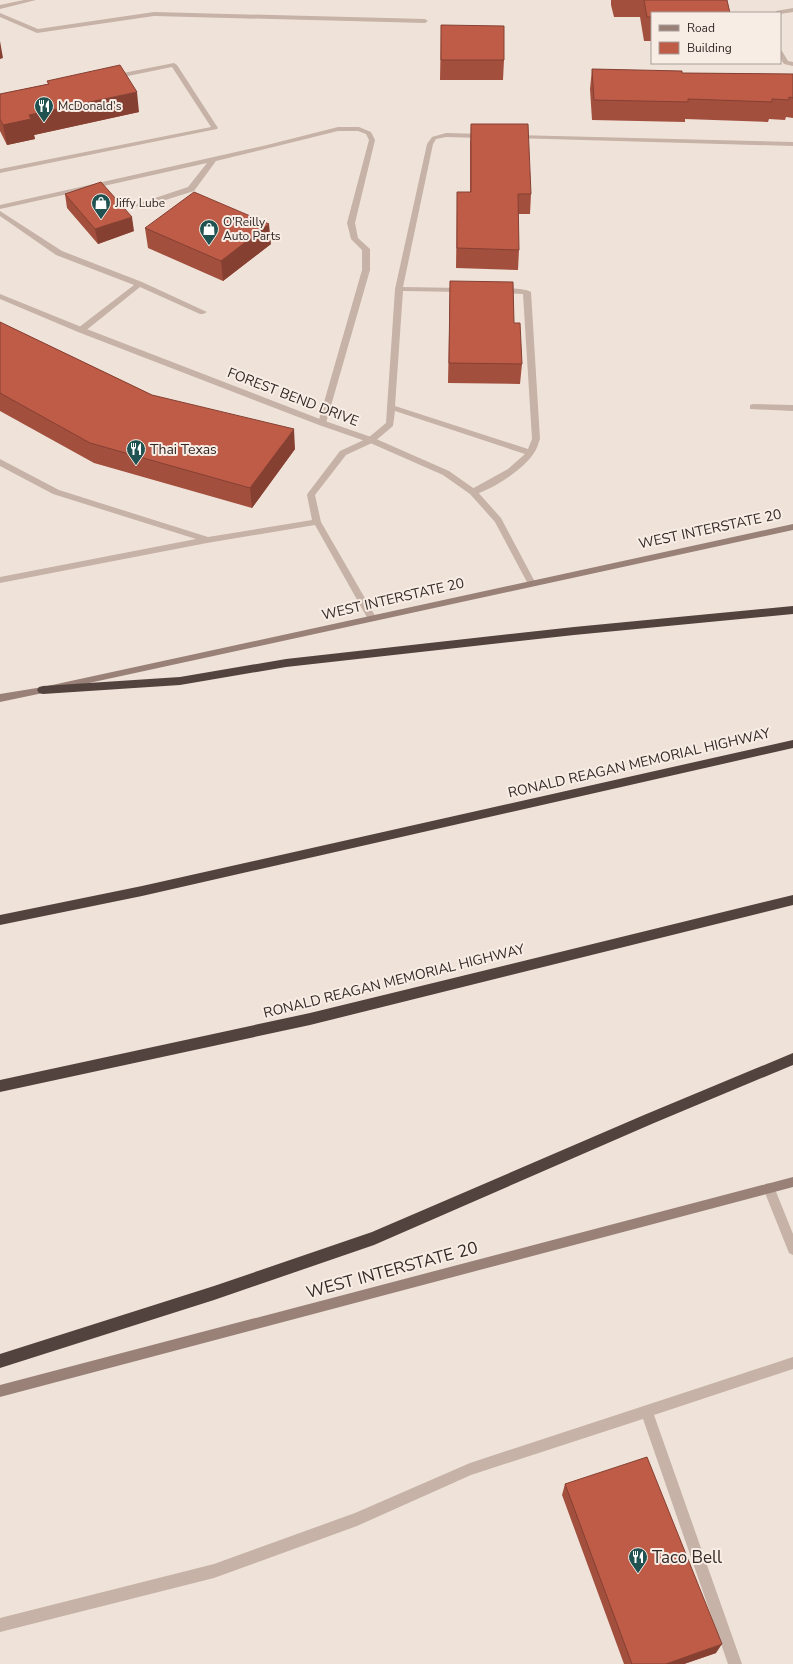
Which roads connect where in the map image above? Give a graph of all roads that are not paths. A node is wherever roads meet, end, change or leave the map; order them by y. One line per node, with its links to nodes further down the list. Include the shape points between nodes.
1 (33, 0): 2 (street)
2 (0, 7)
3 (793, 10): 4 (street)
4 (778, 12)
5 (0, 15): 6 (street, via 37,31 154,14)
6 (425, 21)
7 (781, 54): 8 (street, via 786,63)
8 (793, 64)
9 (106, 78): 14 (street, via 174,65 215,128)
10 (493, 136): 19 (street, via 446,135 434,138 430,144)
11 (508, 137): 12 (street)
12 (793, 144)
13 (214, 158): 15 (street, via 191,189); 16 (street); 28 (street, via 338,128 359,129 369,133 372,140 351,223 355,239 366,249 366,270)
14 (0, 171)
15 (140, 206)
16 (0, 207)
17 (0, 213): 18 (street, via 59,253)
18 (139, 284): 23 (street); 24 (street)
19 (399, 289): 20 (street); 25 (street)
20 (471, 290)
21 (495, 291): 30 (street, via 527,292 536,439)
22 (0, 296): 24 (street, FOREST BEND DRIVE)
23 (203, 312)
24 (81, 330): 28 (street, FOREST BEND DRIVE)
25 (390, 407): 29 (street, via 390,424); 30 (street)
26 (753, 407): 27 (street)
27 (793, 408)
28 (322, 423): 29 (street, FOREST BEND DRIVE)
29 (371, 440): 32 (street, FOREST BEND DRIVE, via 446,473); 33 (street, via 343,454 311,495)
30 (530, 453): 32 (street, via 499,479)
31 (0, 462): 35 (street, via 56,492)
32 (473, 492): 37 (street, FOREST BEND DRIVE, via 498,520)
33 (317, 522): 35 (street); 39 (street)
34 (793, 527): 37 (main road, WEST INTERSTATE 20)
35 (207, 540): 36 (street)
36 (0, 580)
37 (531, 582): 39 (main road, WEST INTERSTATE 20)
38 (793, 610): 40 (highway, via 286,663 180,681)
39 (372, 619): 40 (main road, WEST INTERSTATE 20)
40 (44, 690): 41 (main road, WEST INTERSTATE 20)
41 (0, 698)
42 (793, 744): 44 (highway, RONALD REAGAN MEMORIAL HIGHWAY, via 142,891)
43 (793, 900): 46 (highway, RONALD REAGAN MEMORIAL HIGHWAY, via 310,1018)
44 (0, 920)
45 (793, 1059): 50 (highway, via 374,1238 214,1293)
46 (0, 1086)
47 (793, 1182): 48 (main road, WEST INTERSTATE 20)
48 (769, 1188): 49 (street); 52 (main road, WEST INTERSTATE 20)
49 (793, 1249)
50 (0, 1361)
51 (793, 1363): 53 (street)
52 (0, 1391)
53 (647, 1412): 54 (street, via 470,1469 357,1519 214,1571); 55 (street)
54 (0, 1625)
55 (735, 1664)

